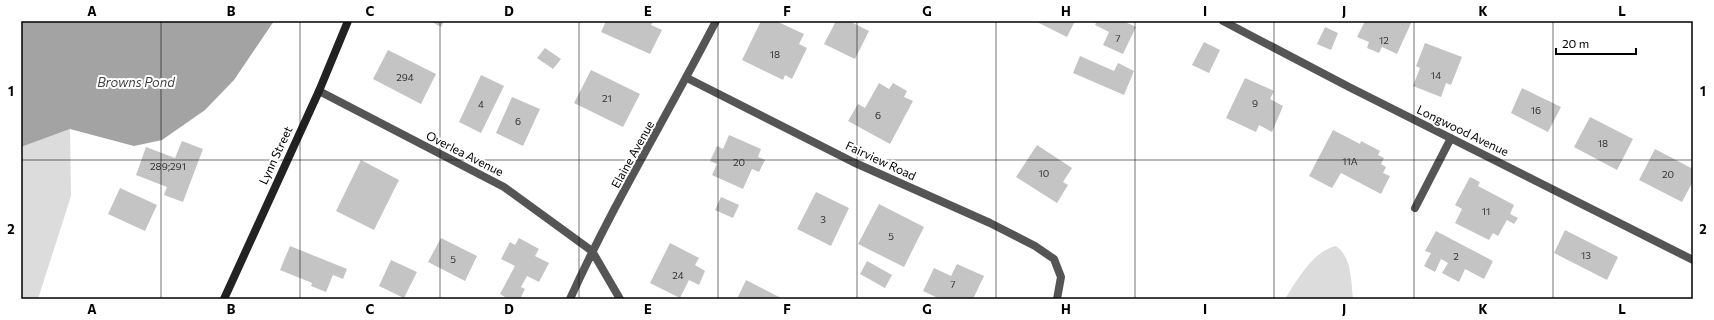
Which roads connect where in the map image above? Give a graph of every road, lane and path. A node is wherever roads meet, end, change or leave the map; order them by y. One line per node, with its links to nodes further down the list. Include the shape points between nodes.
1 (348, 21): 5 (main road, Lynn Street)
2 (716, 21): 4 (street, Elaine Avenue)
3 (1223, 21): 6 (street, Longwood Avenue)
4 (687, 78): 8 (street, Elaine Avenue); 13 (street, Fairview Road, via 853,162 997,226 1035,246 1054,259 1061,277)
5 (320, 91): 8 (street, Overlea Avenue, via 504,187); 10 (main road, Lynn Street, via 237,266)
6 (1451, 138): 7 (street); 9 (street, Longwood Avenue)
7 (1414, 208)
8 (592, 251): 11 (street, Elaine Avenue); 12 (street)
9 (1693, 260)
10 (224, 299)
11 (570, 299)
12 (620, 299)
13 (1057, 299)

